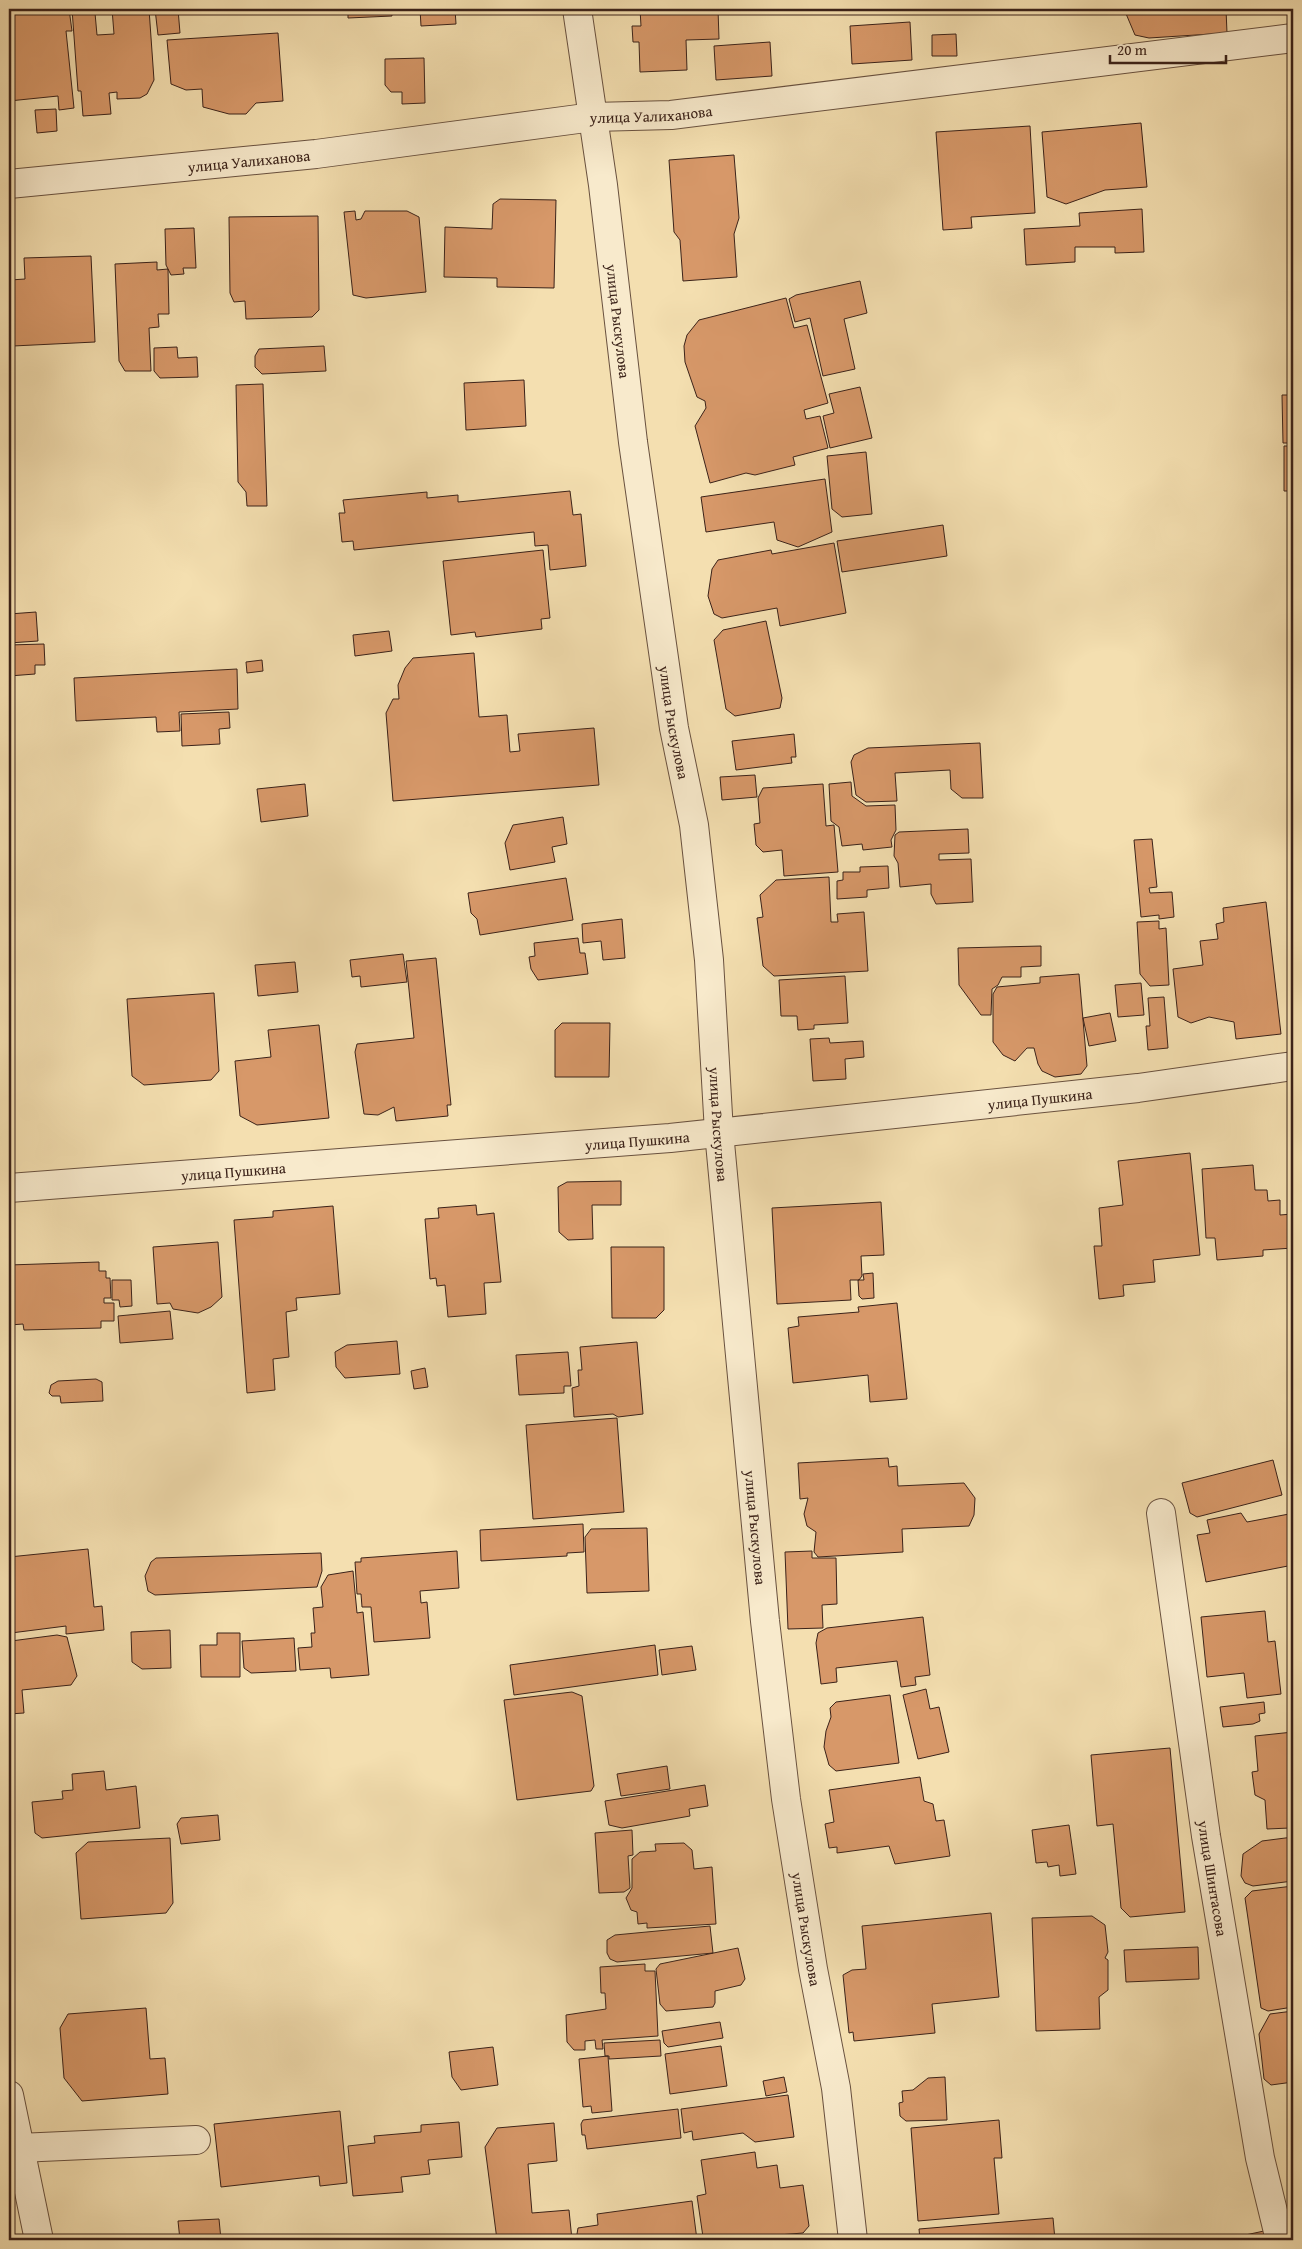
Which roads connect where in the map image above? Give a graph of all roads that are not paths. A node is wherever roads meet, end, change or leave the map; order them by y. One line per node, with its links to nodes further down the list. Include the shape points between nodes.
1 (577, 9): 3 (street, улица Рыскулова)
2 (1293, 38): 3 (street, улица Уалиханова, via 671,115)
3 (593, 117): 4 (street, улица Уалиханова, via 316,154); 6 (street, улица Рыскулова, via 636,461 674,728 694,825 709,960)
4 (9, 184)
5 (1293, 1066): 6 (street, улица Пушкина, via 1138,1088)
6 (719, 1132): 7 (street, улица Пушкина); 13 (street, улица Рыскулова, via 764,1611 786,1799 812,1969 836,2088)
7 (9, 1188)
8 (1161, 1513): 14 (street, улица Шинтасова, via 1206,1836 1260,2158)
9 (9, 2095): 11 (street)
10 (196, 2140): 11 (street)
11 (19, 2148): 12 (street)
12 (39, 2240)
13 (853, 2240)
14 (1280, 2240)

